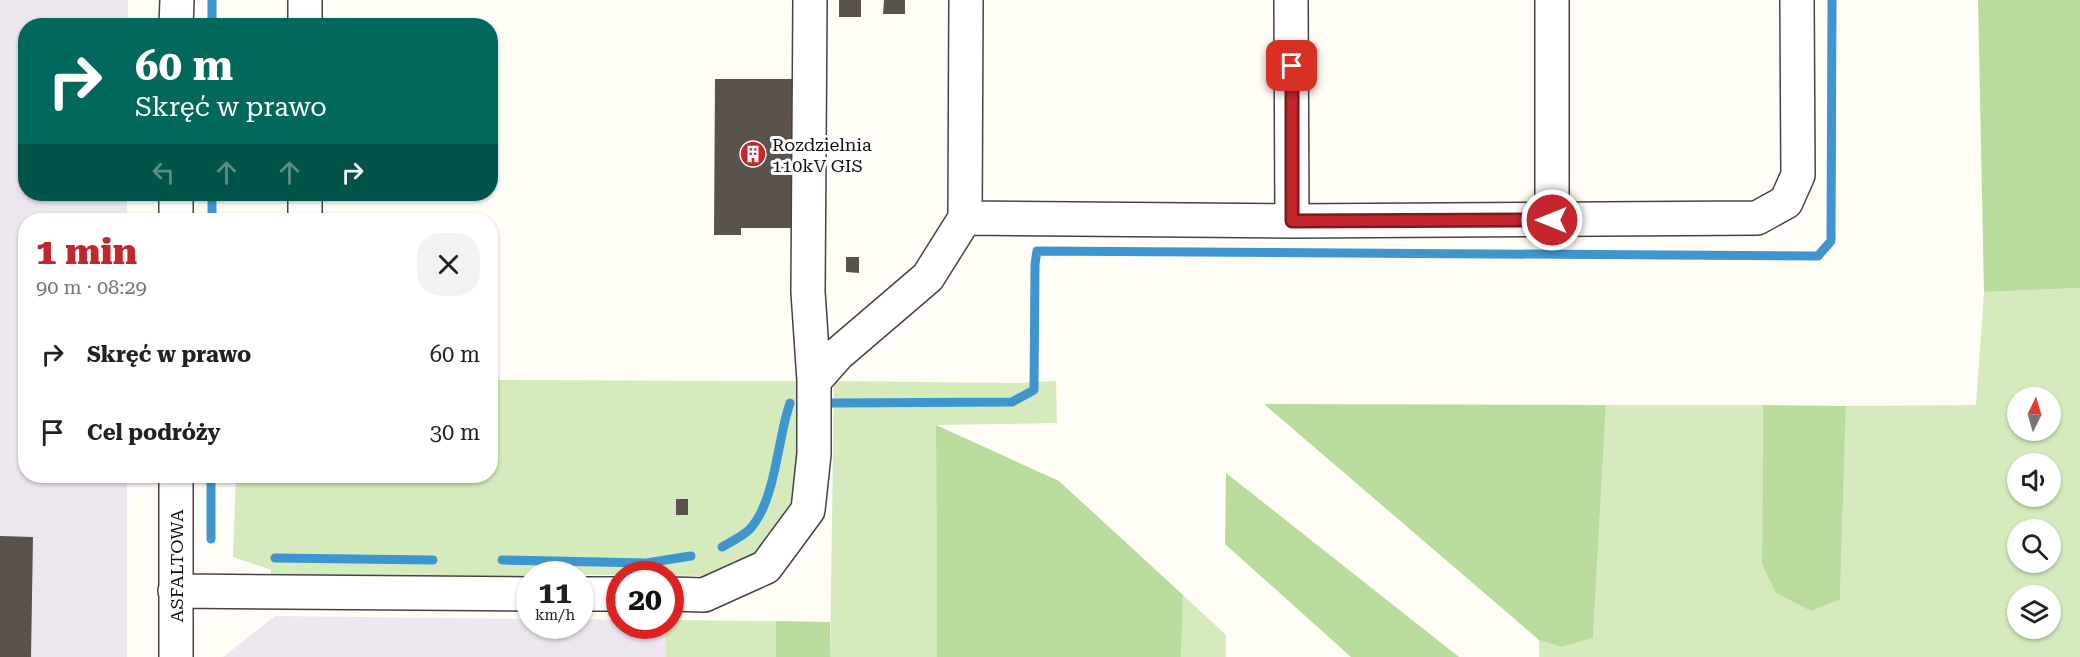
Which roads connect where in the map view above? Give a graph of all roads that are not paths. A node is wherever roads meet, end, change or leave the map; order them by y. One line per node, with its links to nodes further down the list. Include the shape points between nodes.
1 (177, 0): 8 (street)
2 (305, 0): 9 (street)
3 (810, 0): 13 (street, via 808,292)
4 (966, 0): 10 (street)
5 (1291, 0): 12 (street)
6 (1552, 0): 11 (street)
7 (1797, 0): 11 (street, via 1798,175 1786,202 1757,218)
8 (177, 18)
9 (305, 18)
10 (965, 218): 12 (street); 13 (street, via 928,277 838,354)
11 (1552, 220): 12 (street)
12 (1292, 221)
13 (814, 381): 17 (street, via 814,454 808,510 766,567 704,595)
14 (176, 483): 15 (street, ASFALTOWA)
15 (175, 591): 16 (street); 18 (street, ASFALTOWA)
16 (516, 594)
17 (684, 594)
18 (176, 657)

